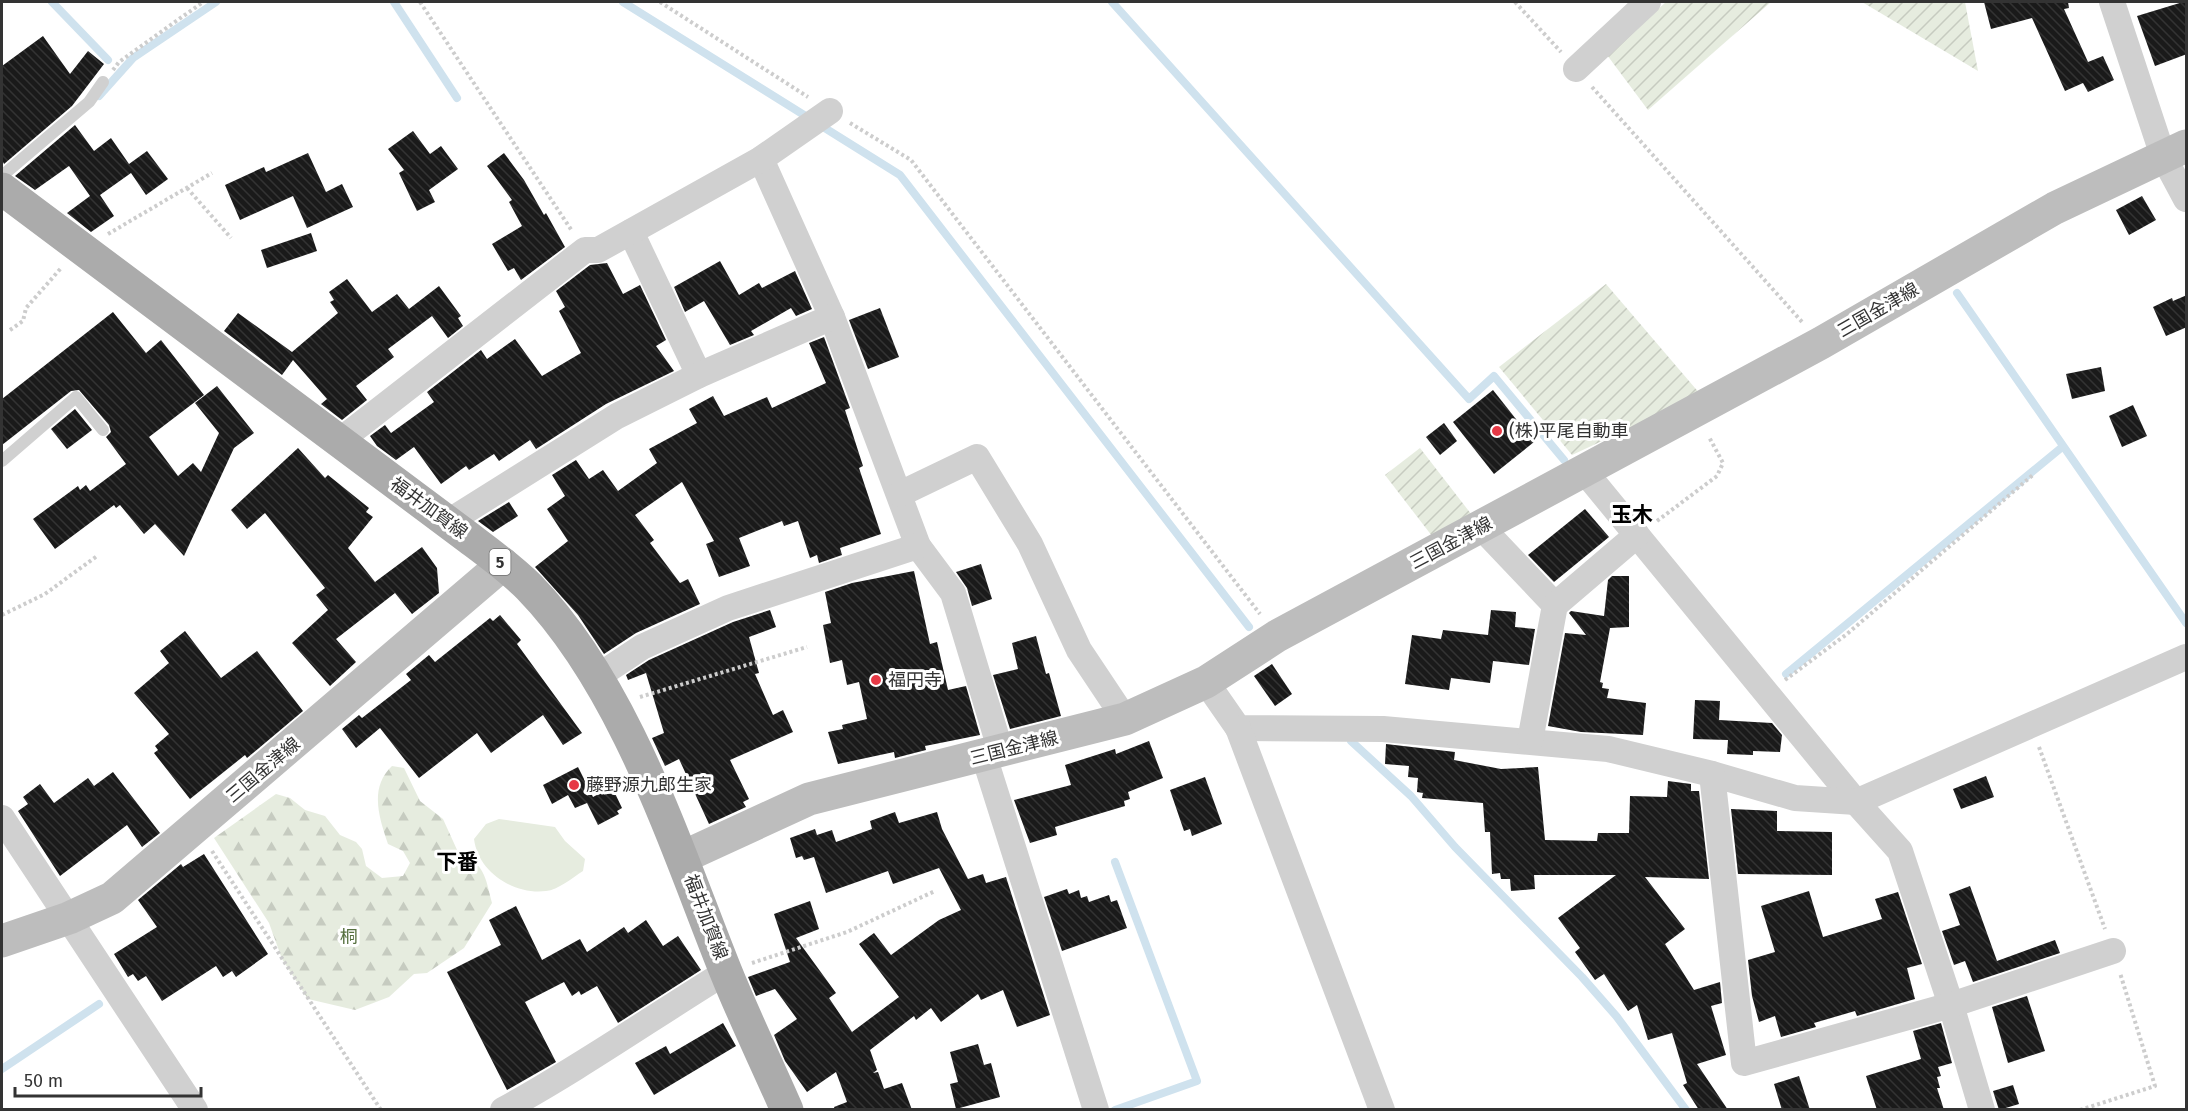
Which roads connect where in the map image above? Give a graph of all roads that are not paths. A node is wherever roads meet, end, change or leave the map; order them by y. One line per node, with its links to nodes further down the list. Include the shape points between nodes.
1 (1648, 2): 3 (street)
2 (2112, 2): 6 (street)
3 (1576, 69)
4 (103, 82): 8 (lane, via 89,102)
5 (830, 111): 7 (street)
6 (2175, 151): 10 (street); 17 (main road, 三国金津線, via 2055,208 1821,343)
7 (761, 159): 11 (street); 12 (street)
8 (2, 176)
9 (2, 189): 15 (main road, 福井加賀線 / 5, via 74,256)
10 (2187, 200)
11 (631, 232): 13 (street); 15 (street, via 598,250 585,250)
12 (832, 317): 13 (street); 18 (street)
13 (699, 375): 19 (street, via 616,416)
14 (103, 430): 16 (lane, via 76,397)
15 (338, 441): 19 (main road, 福井加賀線 / 5)
16 (2, 460)
17 (1585, 472): 20 (main road, 三国金津線); 21 (street)
18 (900, 494): 22 (street); 28 (street, via 977,457 1030,544 1079,650)
19 (448, 522): 23 (main road, 福井加賀線 / 5)
20 (1480, 527): 24 (street); 27 (main road, 三国金津線, via 1277,636)
21 (1637, 535): 24 (street); 33 (street)
22 (918, 546): 26 (street, via 728,608 642,646); 31 (street, via 953,593)
23 (503, 564): 26 (main road, 福井加賀線 / 5, via 538,598); 36 (main road, 三国金津線, via 112,898)
24 (1555, 605): 30 (street)
25 (2187, 657): 33 (street)
26 (597, 677): 35 (main road, 福井加賀線 / 5)
27 (1206, 682): 28 (main road, 三国金津線); 29 (street)
28 (1125, 719): 31 (main road, 三国金津線)
29 (1238, 728): 30 (street, via 1343,727); 45 (street)
30 (1530, 741): 32 (street, via 1608,749)
31 (992, 754): 35 (main road, 三国金津線, via 809,799); 44 (street)
32 (1712, 774): 33 (street, via 1795,798); 40 (street, via 1744,1063)
33 (1856, 802): 40 (street, via 1900,851)
34 (2, 818): 36 (street)
35 (683, 857): 39 (main road, 福井加賀線 / 5)
36 (69, 918): 37 (main road, 三国金津線); 41 (street)
37 (2, 941)
38 (2113, 951): 40 (street)
39 (734, 969): 42 (street, via 632,1030 569,1074); 43 (main road, 福井加賀線 / 5)
40 (1951, 1005): 46 (street)
41 (195, 1110)
42 (502, 1110)
43 (787, 1110)
44 (1096, 1110)
45 (1382, 1110)
46 (1982, 1110)

